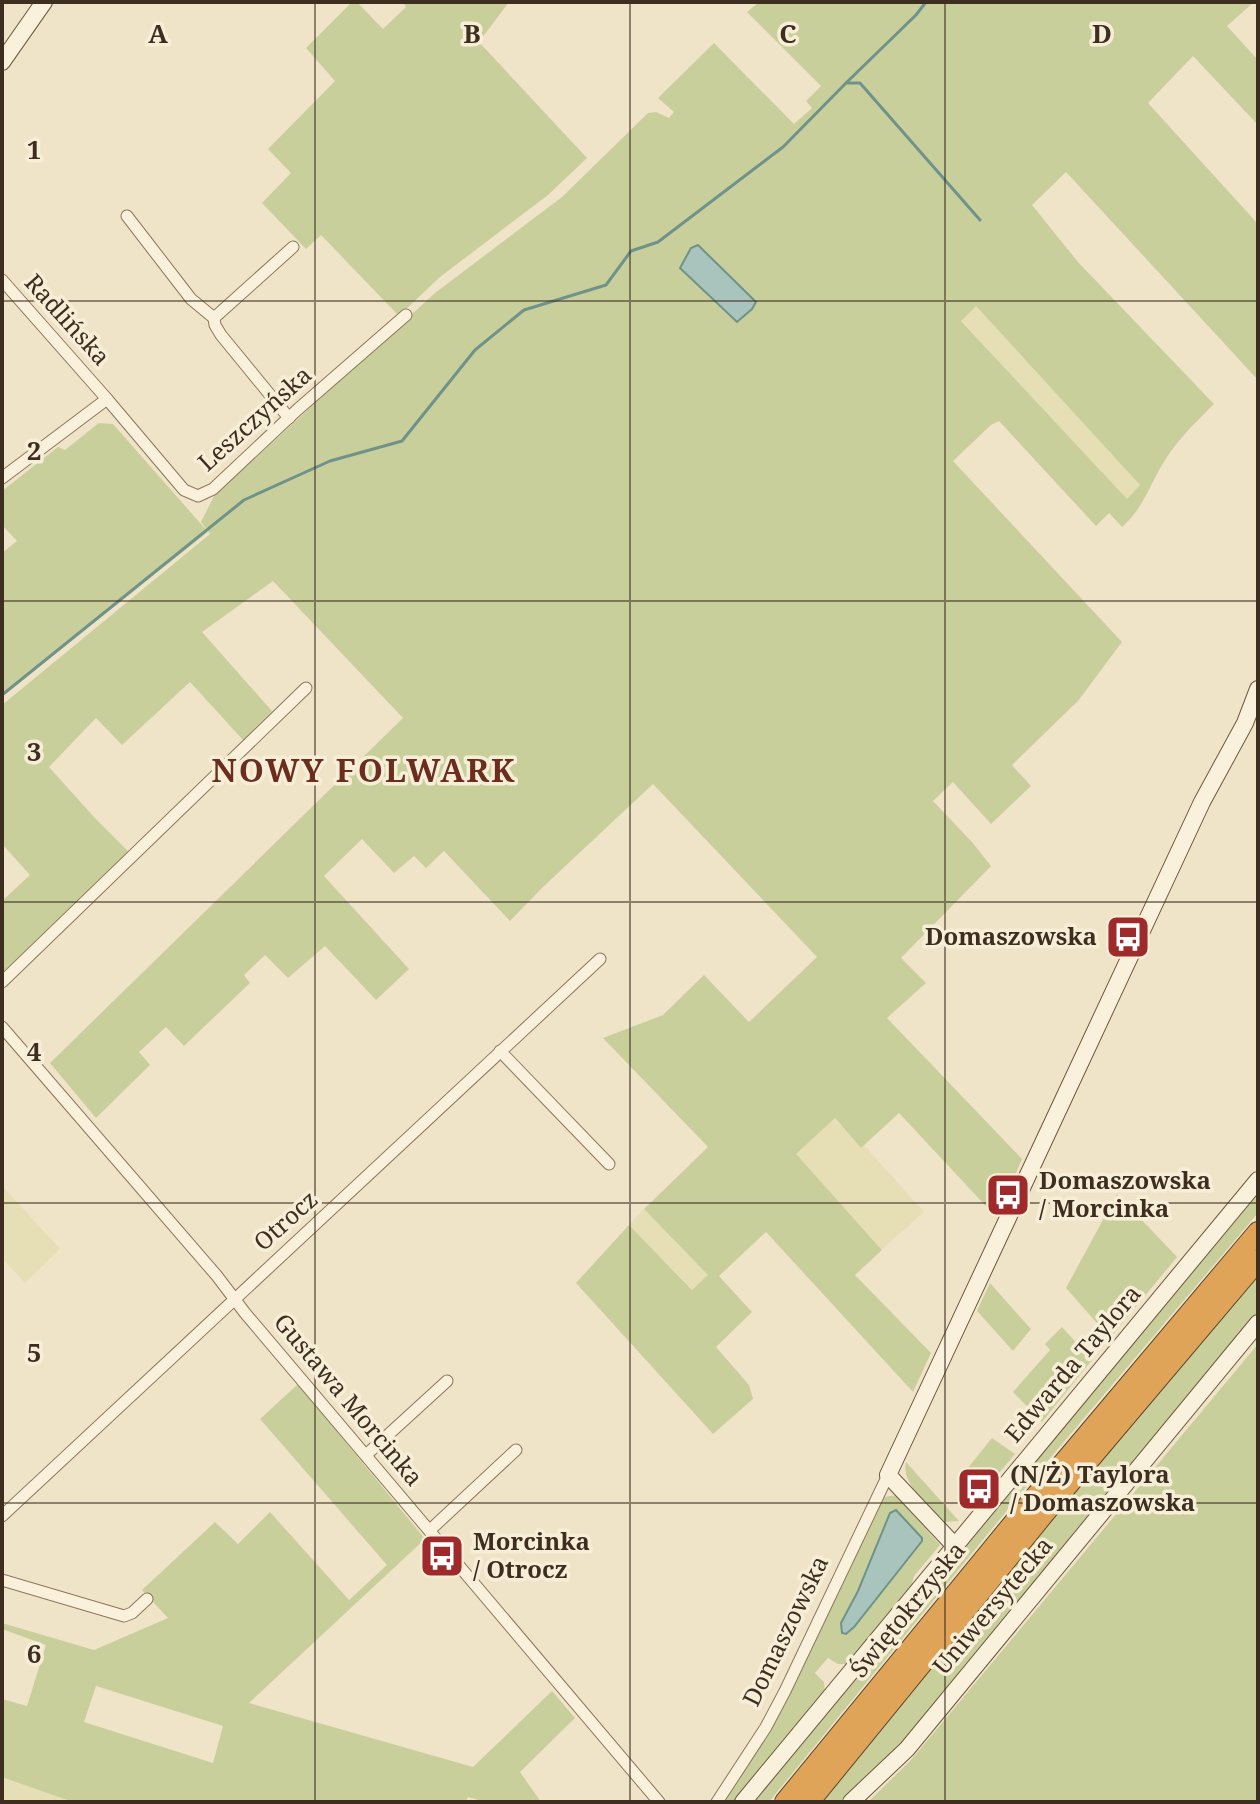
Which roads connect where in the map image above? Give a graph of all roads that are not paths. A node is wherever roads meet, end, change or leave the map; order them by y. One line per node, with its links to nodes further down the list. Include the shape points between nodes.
1 (44, 2): 2 (street)
2 (2, 62)
3 (127, 216): 7 (street, via 191,299)
4 (293, 247): 7 (street)
5 (2, 280): 8 (street, Radlińska)
6 (406, 315): 9 (street, Leszczyńska)
7 (214, 318): 9 (street, via 221,335)
8 (107, 399): 9 (street, Leszczyńska, via 184,490 198,496 213,489); 10 (street, Radlińska)
9 (289, 418)
10 (2, 478)
11 (306, 688): 14 (street)
12 (1258, 689): 26 (street, Domaszowska)
13 (600, 959): 16 (street, Otrocz)
14 (2, 982)
15 (2, 1027): 21 (street, Gustawa Morcinka)
16 (500, 1051): 17 (street); 21 (street, Otrocz)
17 (609, 1164)
18 (1258, 1180): 29 (street, Edwarda Taylora)
19 (1258, 1232): 35 (highway, Świętokrzyska)
20 (1258, 1260): 36 (highway, Świętokrzyska)
21 (234, 1299): 25 (street, Gustawa Morcinka); 27 (street, Otrocz)
22 (1258, 1323): 37 (street, Uniwersytecka, via 907,1749)
23 (447, 1381): 25 (street)
24 (516, 1450): 28 (street)
25 (366, 1455): 28 (street, Gustawa Morcinka)
26 (888, 1475): 29 (street); 33 (street, Domaszowska, via 785,1691)
27 (2, 1516)
28 (430, 1530): 32 (street, Gustawa Morcinka)
29 (954, 1545): 34 (street, Edwarda Taylora)
30 (2, 1580): 31 (street, via 124,1616)
31 (147, 1599)
32 (659, 1802)
33 (717, 1802)
34 (743, 1802)
35 (785, 1802)
36 (809, 1802)
37 (851, 1802)

